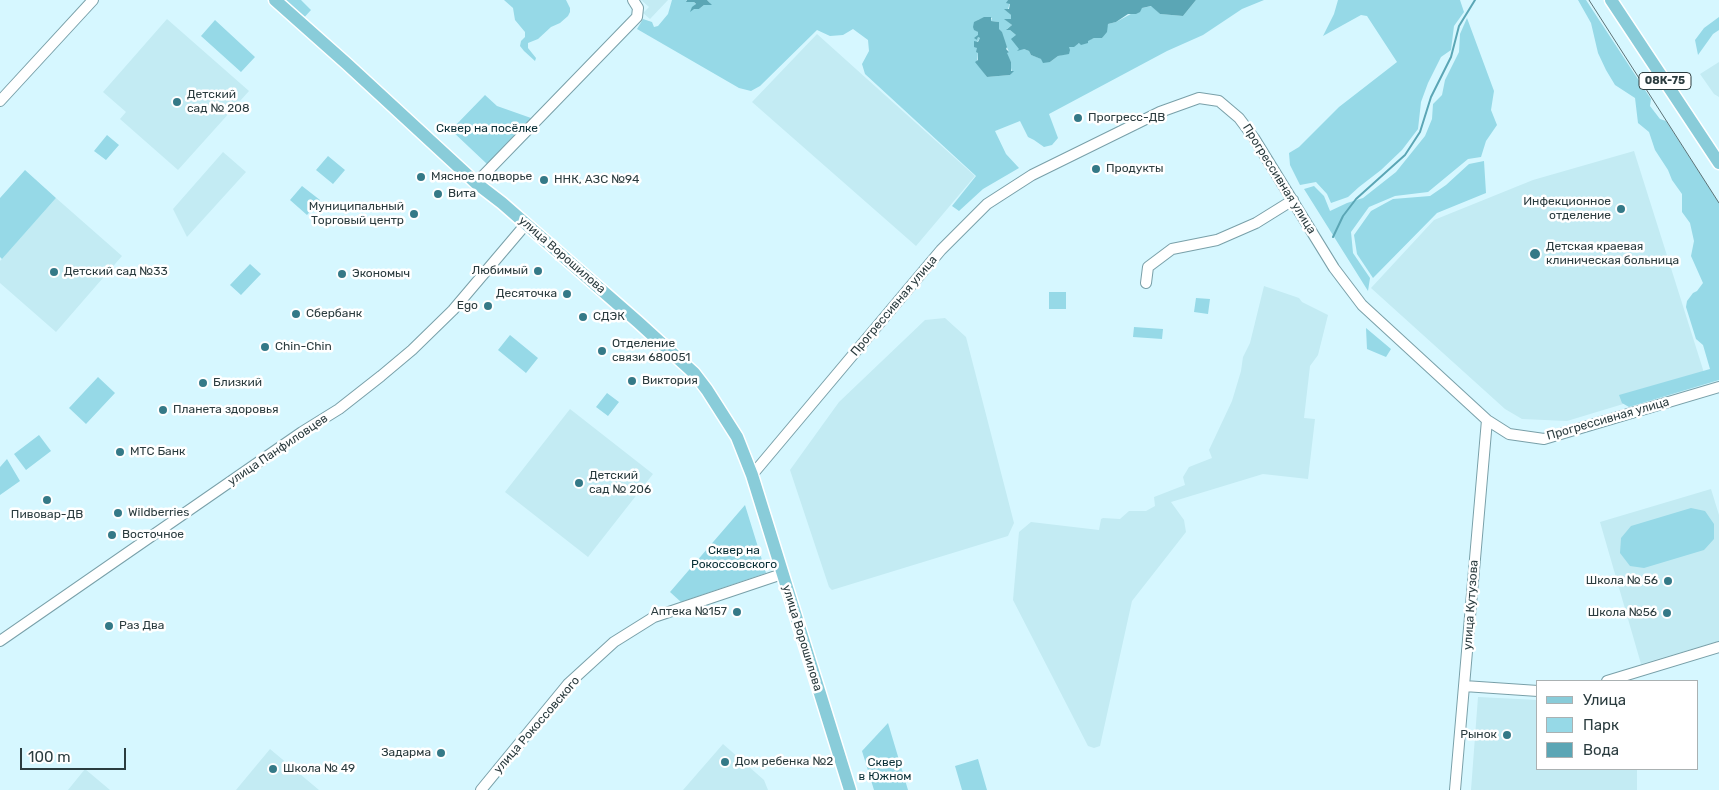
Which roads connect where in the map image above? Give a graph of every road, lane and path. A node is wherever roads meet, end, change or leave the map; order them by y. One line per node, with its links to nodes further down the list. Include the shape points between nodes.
1 (93, 0): 5 (street)
2 (275, 0): 7 (main road, улица Ворошилова)
3 (632, 0): 7 (street, via 638,8 637,18)
4 (1611, 0): 6 (main road, 08К-75)
5 (0, 101)
6 (1719, 163)
7 (476, 183): 9 (main road, улица Ворошилова)
8 (1293, 200): 10 (street, via 1256,223 1217,240 1172,249 1148,267); 12 (street, Прогрессивная улица, via 1362,306); 13 (street, Прогрессивная улица, via 1240,118 1219,101 1206,98 1160,112 1032,175 987,204 947,244)
9 (526, 224): 13 (main road, улица Ворошилова, via 694,373 737,437); 15 (street, улица Панфиловцев, via 453,310 381,376 339,409)
10 (1146, 283)
11 (1719, 387): 12 (street, Прогрессивная улица, via 1544,439 1509,434)
12 (1487, 420): 18 (street, улица Кутузова)
13 (752, 475): 14 (main road, улица Ворошилова)
14 (782, 574): 20 (street, улица Рокоссовского, via 654,617 614,642 568,684); 21 (main road, улица Ворошилова)
15 (0, 641)
16 (1719, 648): 17 (street)
17 (1610, 680)
18 (1464, 686): 19 (street); 22 (street, улица Кутузова)
19 (1536, 691)
20 (481, 790)
21 (850, 790)
22 (1455, 790)

